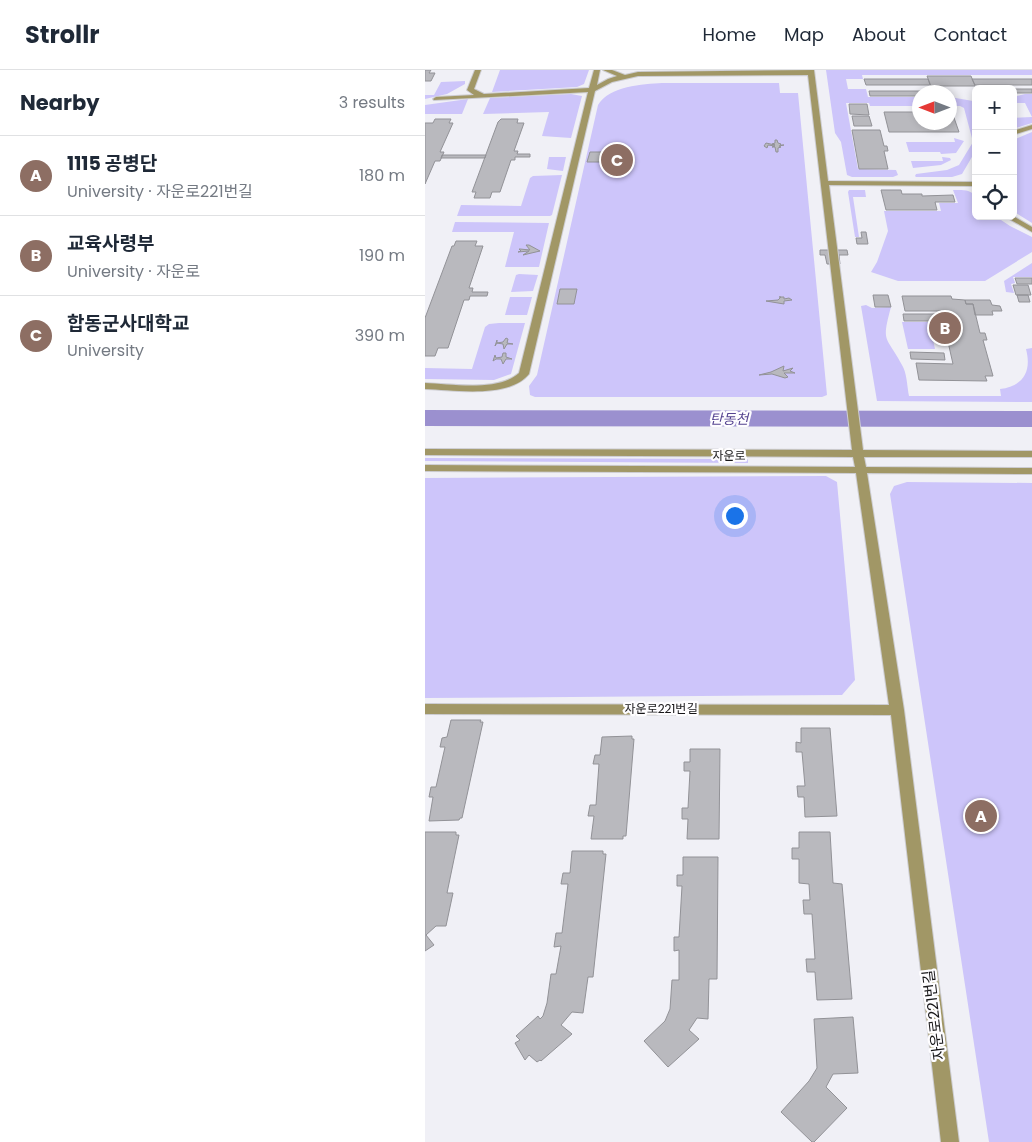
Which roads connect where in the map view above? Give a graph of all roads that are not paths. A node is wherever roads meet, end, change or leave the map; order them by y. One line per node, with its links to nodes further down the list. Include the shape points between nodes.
1 (478, 70): 8 (street)
2 (597, 70): 9 (street)
3 (606, 70): 6 (street)
4 (628, 70): 7 (street)
5 (811, 74): 7 (street); 14 (street, 자운로221번길)
6 (624, 77): 7 (street); 9 (street, via 605,82)
7 (637, 77): 11 (street, via 610,89)
8 (470, 88): 10 (street, via 471,92); 10 (street, via 433,100)
9 (592, 90): 10 (street); 11 (street)
10 (482, 96)
11 (589, 104): 18 (street, via 525,374 515,383 501,386)
12 (1032, 127): 13 (street)
13 (1017, 132)
14 (825, 183): 15 (street); 20 (street, 자운로221번길)
15 (972, 184)
16 (1015, 220): 17 (street)
17 (1032, 230)
18 (425, 386)
19 (425, 452): 20 (street, 자운로)
20 (859, 454): 21 (street, 자운로); 23 (street, 자운로221번길)
21 (1032, 454)
22 (425, 468): 23 (street, 자운로)
23 (861, 470): 24 (street, 자운로); 26 (street, 자운로221번길)
24 (1032, 470)
25 (425, 708): 26 (street, 자운로221번길)
26 (897, 710): 27 (street, 자운로221번길)
27 (950, 1142)

